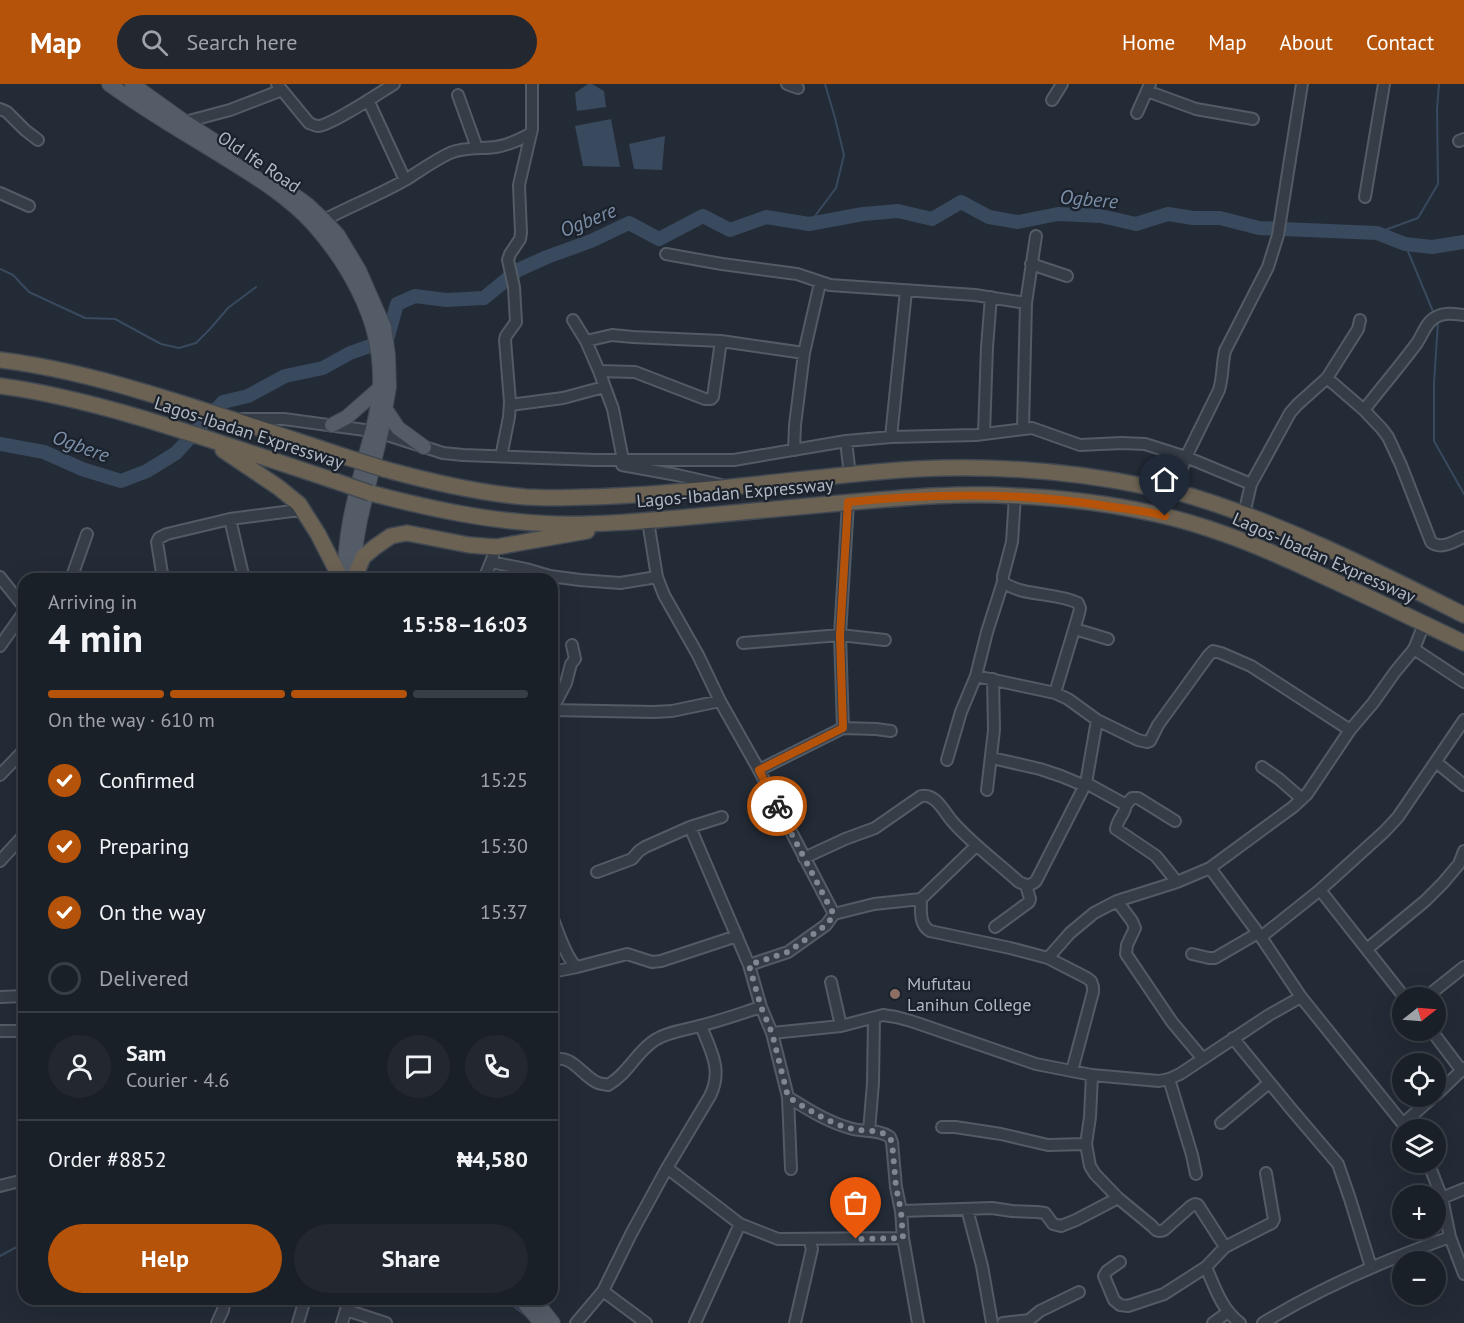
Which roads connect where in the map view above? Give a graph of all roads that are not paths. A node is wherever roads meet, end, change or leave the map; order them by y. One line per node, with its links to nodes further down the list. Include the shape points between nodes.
1 (109, 84): 17 (main road, Old Ife Road)
2 (132, 84): 17 (main road, Old Ife Road)
3 (394, 84): 13 (street)
4 (532, 84): 20 (street)
5 (787, 84): 10 (street)
6 (1062, 84): 14 (street)
7 (1302, 84): 66 (street, via 1278,236 1268,267 1225,351 1219,390)
8 (1384, 84): 27 (street)
9 (279, 87): 13 (street, via 309,123 317,126); 19 (street, via 240,106)
10 (798, 88)
11 (1148, 88): 16 (street); 18 (street, via 1196,110)
12 (458, 95): 23 (street)
13 (368, 100): 25 (street)
14 (1052, 100)
15 (0, 109): 21 (street)
16 (1137, 113)
17 (167, 117): 19 (main road, Old Ife Road); 41 (main road, Old Ife Road, via 264,182 311,222 350,275)
18 (1253, 119)
19 (185, 122): 29 (main road, Old Ife Road, via 270,177)
20 (530, 134): 22 (street); 24 (street)
21 (38, 140)
22 (514, 142): 23 (street); 24 (street)
23 (477, 148): 25 (street, via 438,159)
24 (523, 163): 52 (street, via 519,185 521,233 508,260 516,322 505,340)
25 (405, 180): 29 (street)
26 (0, 193): 28 (street)
27 (1365, 198)
28 (29, 206)
29 (324, 220): 41 (main road, Old Ife Road, via 359,270 380,316)
30 (1036, 236): 32 (street)
31 (666, 254): 34 (street, via 797,274)
32 (1031, 264): 33 (street); 37 (street)
33 (1067, 276)
34 (820, 283): 35 (street); 44 (street)
35 (906, 291): 36 (street); 60 (street)
36 (991, 297): 37 (street); 59 (street)
37 (1026, 303): 57 (street)
38 (1464, 315): 54 (street, via 1437,316 1430,322)
39 (573, 320): 42 (street)
40 (1360, 320): 48 (street)
41 (379, 328): 45 (main road, Old Ife Road)
42 (586, 340): 43 (street, via 612,334); 47 (street)
43 (721, 341): 44 (street); 47 (street, via 712,397 708,400 635,372)
44 (804, 353): 64 (street)
45 (383, 356): 51 (main road, Old Ife Road); 53 (main road, Old Ife Road, via 389,387)
46 (0, 360): 55 (highway, Lagos-Ibadan Expressway, via 82,374)
47 (599, 371): 50 (street)
48 (1327, 378): 54 (street); 70 (street, via 1290,414)
49 (0, 386): 61 (highway, Lagos-Ibadan Expressway, via 85,403)
50 (604, 387): 52 (street, via 563,398); 68 (street, via 613,409)
51 (380, 388): 56 (main road); 58 (main road, Old Ife Road)
52 (510, 405): 65 (street)
53 (386, 410): 58 (main road, Old Ife Road); 63 (main road, via 398,428)
54 (1364, 410): 81 (street, via 1388,437 1434,546)
55 (229, 419): 56 (street, via 284,419); 71 (highway, Lagos-Ibadan Expressway, bridge, via 384,470 470,490 529,497 618,496)
56 (332, 425): 58 (street)
57 (1023, 428): 59 (street); 66 (street, via 1080,445 1145,444)
58 (377, 432): 63 (street); 87 (main road, Old Ife Road, via 350,516); 88 (main road, Old Ife Road)
59 (984, 434): 60 (street)
60 (891, 437): 62 (street)
61 (206, 438): 75 (highway, via 291,497); 79 (highway, Lagos-Ibadan Expressway, bridge, via 422,507 502,521)
62 (846, 441): 64 (street); 69 (street)
63 (424, 447): 65 (street, via 443,453)
64 (794, 450): 68 (street, via 734,460)
65 (501, 457): 67 (street)
66 (1186, 458): 70 (street); 72 (street)
67 (595, 460): 68 (street); 71 (street)
68 (623, 460)
69 (850, 475): 71 (highway, Lagos-Ibadan Expressway); 72 (highway, Lagos-Ibadan Expressway, via 917,469 1021,470 1125,481)
70 (1251, 484): 76 (street)
71 (733, 487)
72 (1174, 491): 76 (highway, Lagos-Ibadan Expressway)
73 (1015, 496): 74 (highway, Lagos-Ibadan Expressway, via 926,496); 95 (street, via 1012,542); 99 (highway, Lagos-Ibadan Expressway, via 1069,500 1180,520 1291,560)
74 (848, 502): 78 (highway, Lagos-Ibadan Expressway); 101 (street)
75 (306, 513): 77 (street, via 292,511); 86 (highway)
76 (1244, 514): 97 (highway, Lagos-Ibadan Expressway, via 1318,544)
77 (230, 519): 84 (street, via 159,538); 85 (street)
78 (648, 521): 79 (highway, Lagos-Ibadan Expressway); 92 (street)
79 (615, 523): 82 (highway)
80 (87, 534): 83 (street)
81 (1464, 537)
82 (494, 555): 89 (highway, via 469,545 406,533 391,536 375,547 363,557); 90 (street); 91 (street)
83 (73, 573)
84 (162, 573)
85 (243, 573)
86 (340, 573)
87 (343, 573)
88 (354, 573)
89 (356, 573)
90 (486, 573)
91 (537, 573)
92 (657, 577): 94 (street, via 620,583); 114 (street)
93 (0, 578): 96 (street)
94 (558, 579)
95 (1003, 582): 100 (street, via 1078,603); 109 (street)
96 (18, 600)
97 (1464, 615)
98 (18, 620): 107 (street)
99 (1424, 624): 105 (highway, Lagos-Ibadan Expressway); 108 (street)
100 (1075, 629): 102 (street); 112 (street)
101 (840, 635): 103 (street); 104 (street); 118 (street)
102 (1108, 639)
103 (885, 640)
104 (743, 643)
105 (1464, 643)
106 (572, 645): 113 (street, via 574,659)
107 (0, 646)
108 (1414, 649): 111 (street); 119 (street)
109 (976, 676): 110 (street); 123 (street)
110 (993, 679): 112 (street); 122 (street)
111 (1464, 682)
112 (1055, 693): 116 (street)
113 (558, 698)
114 (720, 701): 115 (street, via 672,711); 126 (street)
115 (558, 710)
116 (1097, 720): 119 (street, via 1138,740 1150,741 1213,651 1251,666); 128 (street)
117 (1464, 720): 124 (street)
118 (843, 728): 120 (street); 126 (street)
119 (1350, 730): 131 (street)
120 (891, 731)
121 (18, 756): 127 (street)
122 (992, 758): 128 (street); 130 (street)
123 (947, 760)
124 (1436, 762): 129 (street); 146 (street, via 1398,817)
125 (1262, 767): 131 (street)
126 (759, 770): 140 (street)
127 (0, 775)
128 (1086, 784): 132 (street); 145 (street, via 1036,880)
129 (1464, 785)
130 (987, 790)
131 (1302, 799): 141 (street)
132 (1126, 805): 134 (street, via 1132,798 1138,798); 144 (street, via 1116,830 1156,856)
133 (722, 817): 135 (street)
134 (1175, 821)
135 (690, 827): 142 (street, via 645,847 632,859); 153 (street)
136 (18, 841): 139 (street)
137 (976, 846): 140 (street, via 927,795 875,828); 145 (street); 147 (street)
138 (1464, 851): 143 (street)
139 (1, 858)
140 (804, 858): 149 (street)
141 (1210, 868): 144 (street); 152 (street)
142 (597, 872)
143 (1459, 872): 154 (street)
144 (1177, 882): 148 (street)
145 (1026, 885): 150 (street, via 1029,902)
146 (1320, 890): 152 (street); 154 (street)
147 (921, 899): 149 (street, via 874,904); 156 (street, via 922,923 930,931)
148 (1117, 901): 156 (street, via 1094,913); 177 (street, via 1135,928 1126,954 1167,1015)
149 (834, 915): 157 (street, via 788,952)
150 (995, 927)
151 (558, 931): 158 (street)
152 (1259, 935): 155 (street, via 1215,958); 166 (street)
153 (737, 936): 157 (street); 158 (street, via 652,962 627,954)
154 (1367, 949): 162 (street)
155 (1192, 954)
156 (1048, 958): 179 (street, via 1087,978 1093,987)
157 (749, 965): 167 (street)
158 (577, 967): 160 (street)
159 (1464, 967): 163 (street)
160 (558, 971)
161 (831, 982): 170 (street)
162 (1396, 987)
163 (1439, 987)
164 (18, 996): 165 (street)
165 (0, 997)
166 (1301, 997): 174 (street); 186 (street)
167 (761, 1007): 169 (street); 173 (street)
168 (874, 1018): 170 (street); 179 (street, via 896,1017 1036,1064); 190 (street)
169 (701, 1026): 176 (street, via 656,1040 619,1079 608,1084 595,1082 572,1063); 192 (street, via 717,1071 715,1086)
170 (841, 1026): 173 (street)
171 (0, 1031): 172 (street)
172 (18, 1031)
173 (772, 1033): 184 (street)
174 (1233, 1038): 177 (street); 182 (street)
175 (1440, 1041): 178 (street)
176 (558, 1058)
177 (1203, 1059): 181 (street)
178 (1463, 1070): 183 (street)
179 (1072, 1071): 180 (street)
180 (1092, 1076): 181 (street); 191 (street)
181 (1169, 1079): 195 (street)
182 (1269, 1083): 188 (street); 211 (street, via 1338,1164)
183 (1446, 1086)
184 (788, 1097): 190 (street, via 819,1116); 193 (street)
185 (1424, 1107): 187 (street)
186 (1400, 1119)
187 (1413, 1119)
188 (1221, 1123)
189 (942, 1127): 191 (street, via 1048,1145)
190 (869, 1131): 202 (street, via 890,1137)
191 (1086, 1144): 200 (street, via 1090,1166)
192 (667, 1168): 204 (street); 213 (street)
193 (791, 1169)
194 (1266, 1173): 208 (street, via 1274,1220)
195 (1196, 1174)
196 (18, 1182): 197 (street)
197 (0, 1186)
198 (1464, 1190): 199 (street)
199 (1446, 1197)
200 (1118, 1198): 201 (street, via 1061,1226 1037,1212); 208 (street, via 1159,1232 1196,1204)
201 (967, 1209): 202 (street); 233 (street)
202 (901, 1211): 206 (street)
203 (1446, 1218): 205 (street)
204 (740, 1224): 207 (street, via 778,1239); 230 (street)
205 (1450, 1237): 211 (street); 212 (street)
206 (903, 1238): 207 (street); 232 (street)
207 (809, 1239): 231 (street, via 812,1249)
208 (1225, 1247): 210 (street)
209 (1120, 1262): 210 (street, via 1104,1276 1114,1300 1128,1306 1164,1294)
210 (1206, 1267): 221 (street)
211 (1371, 1267): 237 (street)
212 (1464, 1274)
213 (603, 1291): 228 (street); 229 (street)
214 (1079, 1292): 234 (street, via 1029,1320)
215 (224, 1305): 222 (street)
216 (303, 1305): 223 (street)
217 (347, 1305): 224 (street)
218 (349, 1305): 225 (street)
219 (526, 1305): 226 (main road)
220 (539, 1305): 227 (main road)
221 (1228, 1312): 235 (street); 236 (street)
222 (217, 1323)
223 (298, 1323)
224 (342, 1323)
225 (386, 1323)
226 (541, 1323)
227 (553, 1323)
228 (576, 1323)
229 (646, 1323)
230 (695, 1323)
231 (795, 1323)
232 (918, 1323)
233 (992, 1323)
234 (1003, 1323)
235 (1213, 1323)
236 (1240, 1323)
237 (1263, 1323)

